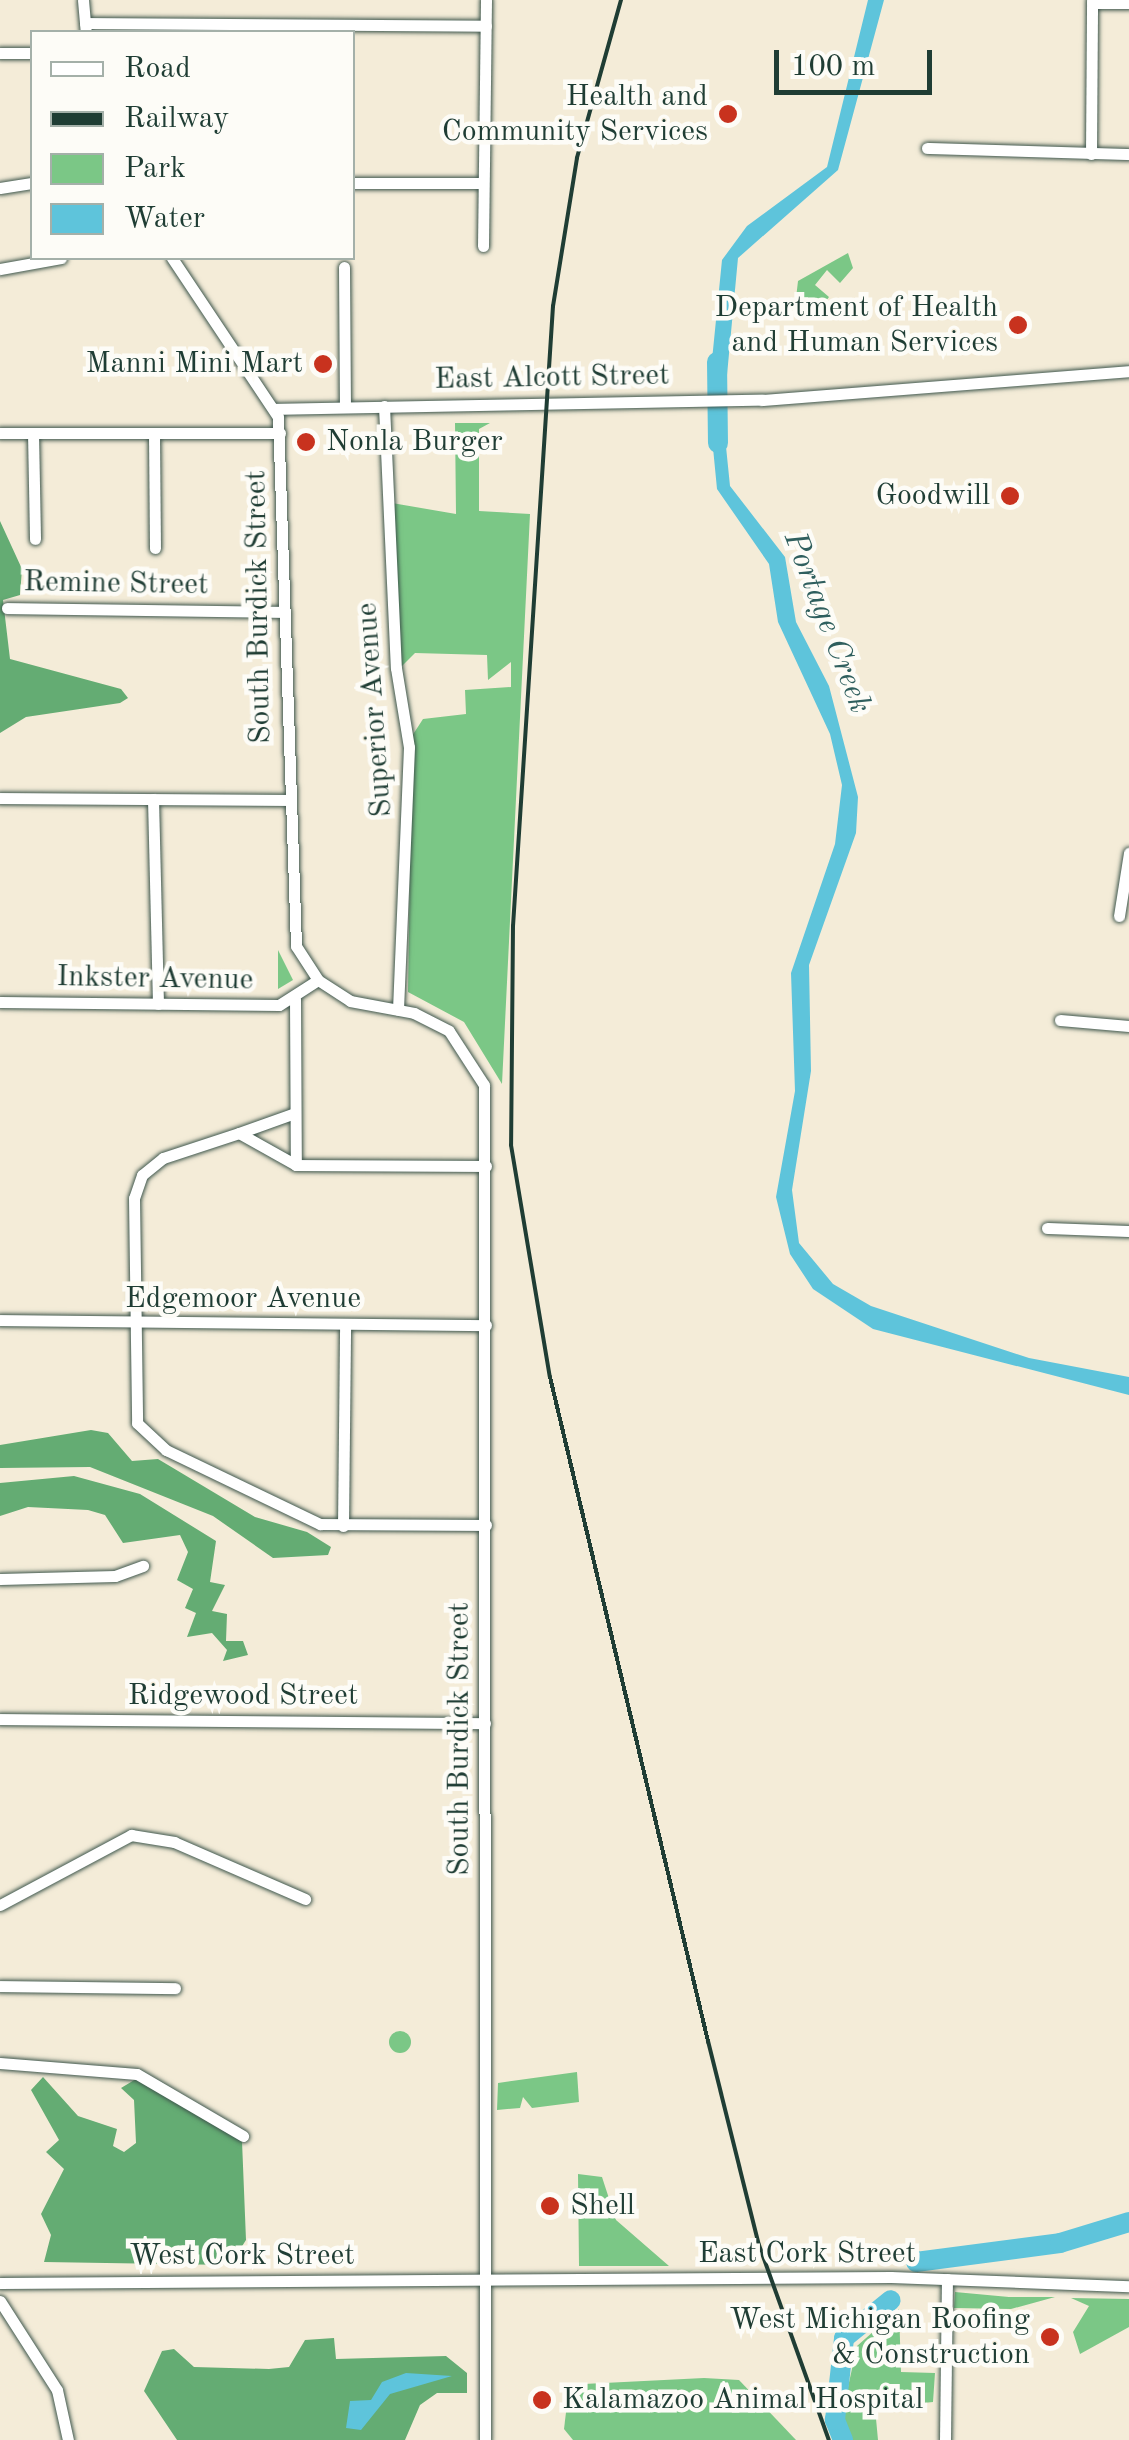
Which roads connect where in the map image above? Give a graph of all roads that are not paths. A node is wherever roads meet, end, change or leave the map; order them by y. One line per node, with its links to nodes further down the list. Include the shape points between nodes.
1 (83, 0): 6 (street)
2 (486, 0): 5 (street)
3 (1092, 2): 4 (street); 10 (street)
4 (1129, 3)
5 (486, 26): 6 (street); 14 (street)
6 (86, 28)
7 (0, 53): 8 (street)
8 (30, 53)
9 (927, 148): 10 (street)
10 (1090, 154): 11 (street)
11 (1129, 154)
12 (30, 183): 15 (street)
13 (355, 183): 14 (street)
14 (483, 183): 16 (street)
15 (0, 188)
16 (483, 246)
17 (49, 260): 20 (street)
18 (173, 260): 24 (street, South Burdick Street)
19 (344, 267): 22 (street)
20 (0, 268)
21 (1129, 371): 23 (street, East Alcott Street, via 708,402)
22 (345, 406): 23 (street, East Alcott Street); 24 (street, East Alcott Street)
23 (384, 406): 42 (street, Superior Avenue, via 396,668 409,747)
24 (274, 409): 27 (street, South Burdick Street)
25 (0, 433): 26 (street)
26 (33, 433): 28 (street); 29 (street)
27 (280, 433): 28 (street); 32 (street, South Burdick Street)
28 (154, 434): 30 (street)
29 (35, 539)
30 (155, 548)
31 (7, 608): 32 (street, Remine Street)
32 (283, 612): 35 (street, South Burdick Street)
33 (0, 798): 34 (street)
34 (154, 799): 35 (street); 41 (street)
35 (288, 800): 38 (street, South Burdick Street, via 292,933)
36 (1129, 853): 37 (street)
37 (1119, 916)
38 (318, 980): 39 (street, Inkster Avenue); 42 (street, via 350,1001)
39 (295, 998): 41 (street, Inkster Avenue); 45 (street)
40 (0, 1002): 41 (street, Inkster Avenue)
41 (158, 1004)
42 (398, 1010): 48 (street, South Burdick Street, via 437,1023 463,1045 484,1084)
43 (1060, 1020): 44 (street)
44 (1129, 1026)
45 (295, 1114): 46 (street); 47 (street)
46 (239, 1133): 47 (street); 52 (street, via 163,1158 142,1176 134,1198)
47 (296, 1165): 48 (street)
48 (486, 1166): 54 (street, South Burdick Street)
49 (1047, 1228): 50 (street)
50 (1129, 1231)
51 (0, 1320): 52 (street, Edgemoor Avenue)
52 (134, 1324): 53 (street, Edgemoor Avenue); 55 (street, via 142,1432 285,1511)
53 (345, 1324): 54 (street, Edgemoor Avenue); 55 (street)
54 (486, 1325): 56 (street, South Burdick Street)
55 (343, 1526): 56 (street)
56 (486, 1526): 60 (street, South Burdick Street)
57 (143, 1566): 58 (street, via 114,1576)
58 (0, 1579)
59 (0, 1719): 60 (street, Ridgewood Street)
60 (485, 1723): 68 (street, South Burdick Street)
61 (304, 1899): 62 (street, via 150,1834 111,1840)
62 (0, 1906)
63 (0, 1986): 64 (street)
64 (175, 1988)
65 (0, 2063): 66 (street, via 137,2074)
66 (243, 2136)
67 (947, 2279): 68 (street, East Cork Street); 70 (street, East Cork Street); 74 (street)
68 (485, 2280): 69 (street, West Cork Street); 73 (street, South Burdick Street)
69 (0, 2283)
70 (1129, 2286)
71 (0, 2300): 72 (street, via 57,2390)
72 (68, 2440)
73 (486, 2440)
74 (945, 2440)

